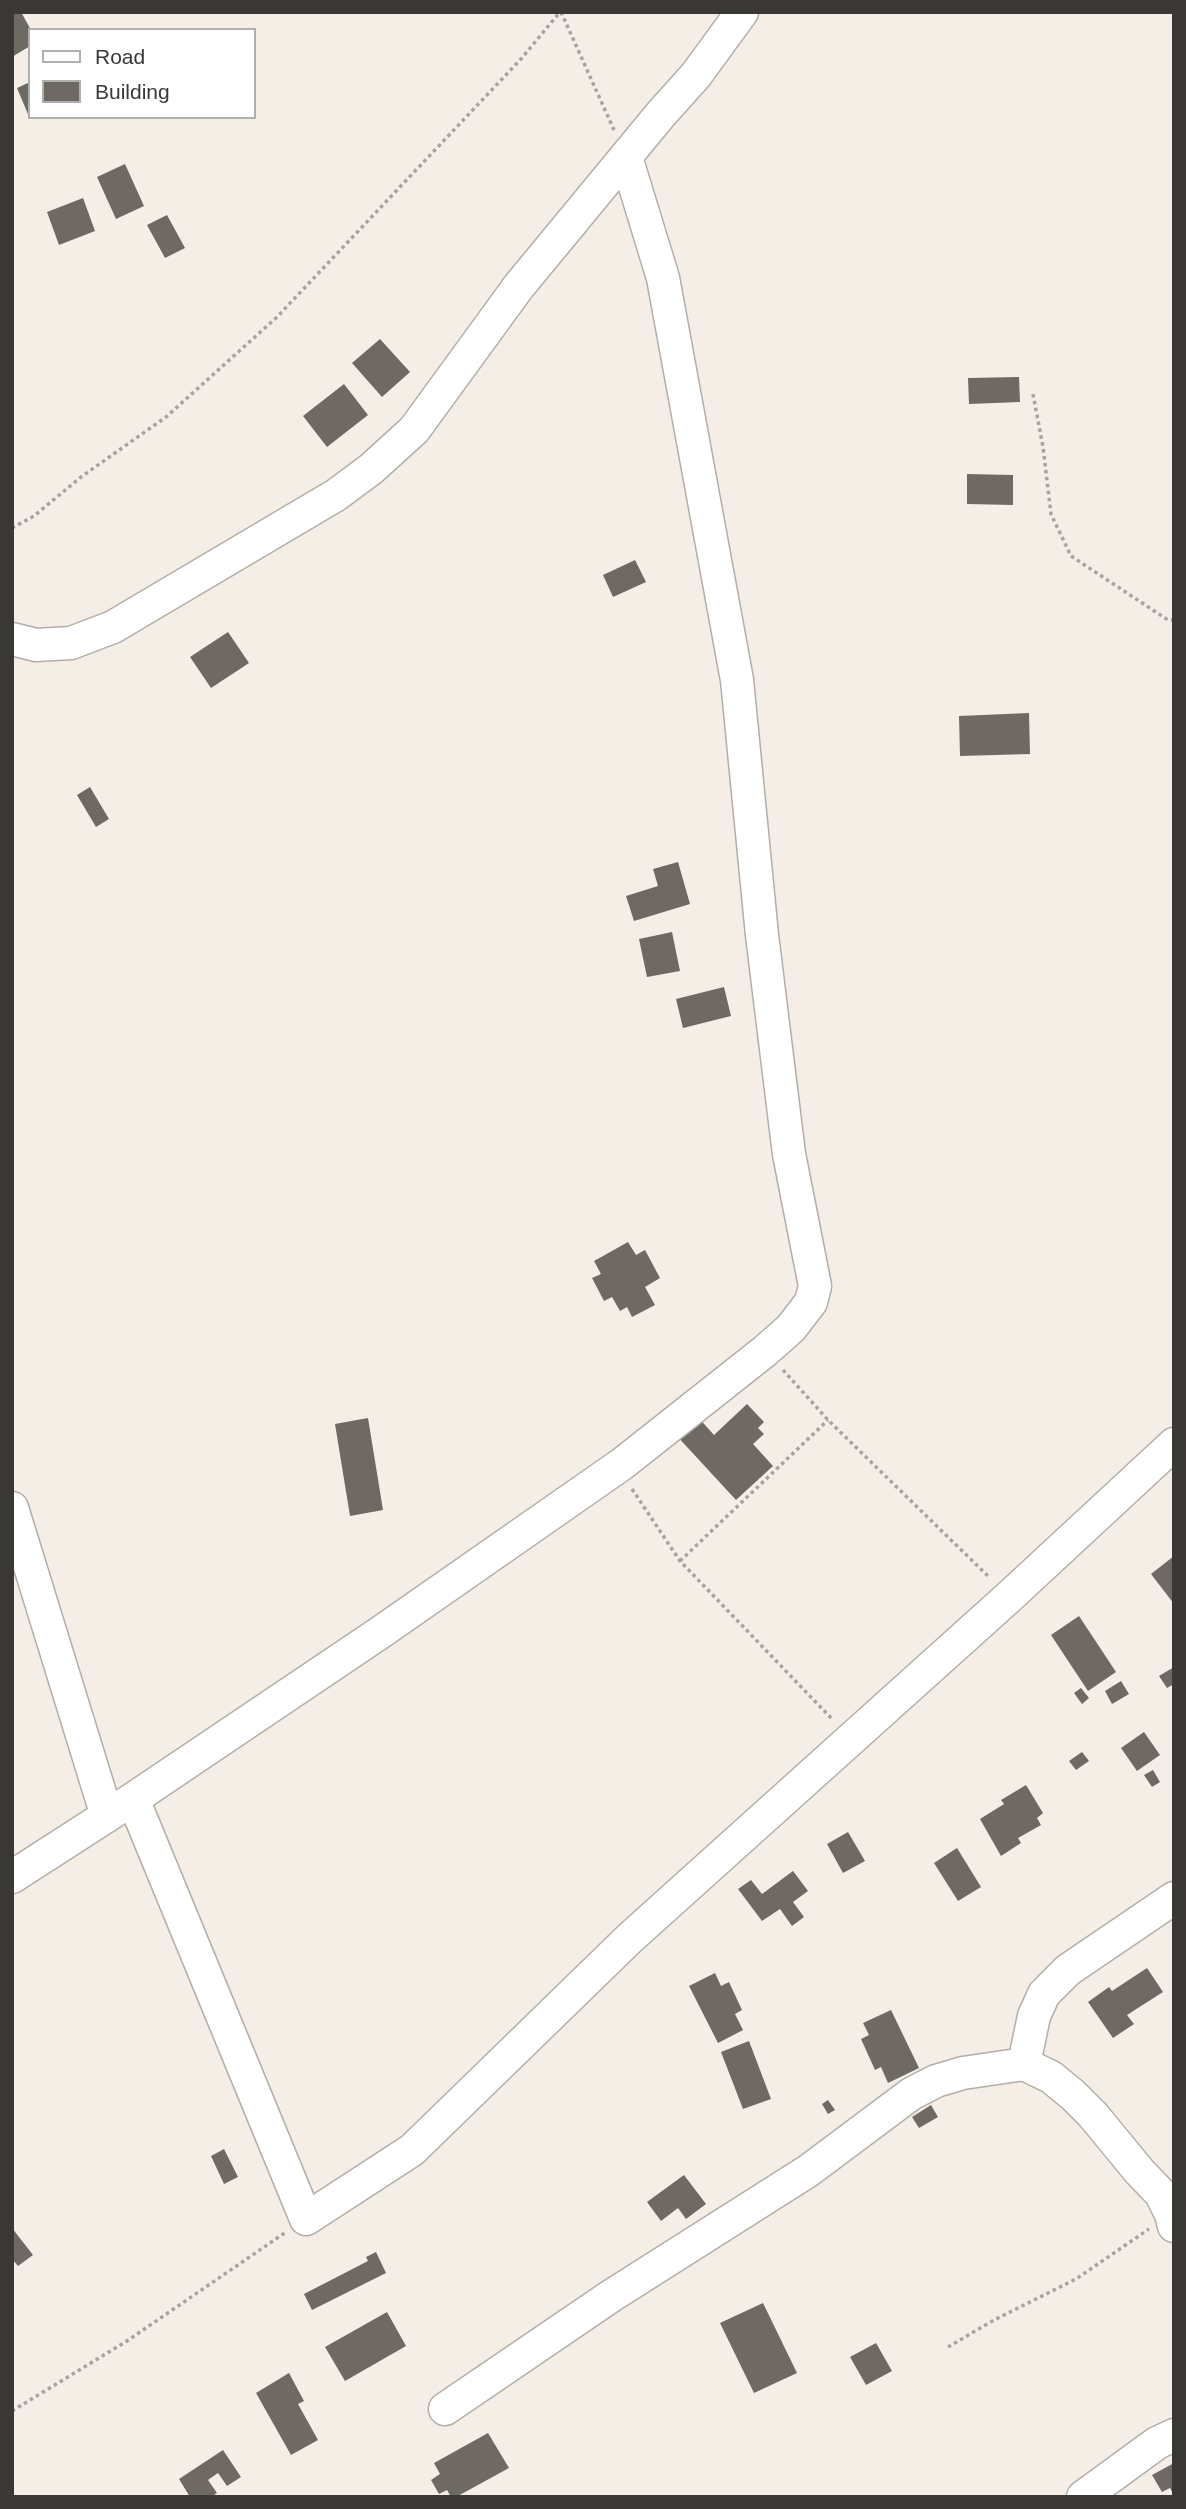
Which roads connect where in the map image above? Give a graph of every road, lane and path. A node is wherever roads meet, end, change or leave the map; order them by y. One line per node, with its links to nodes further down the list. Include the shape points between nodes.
1 (560, 12): 3 (path); 5 (path, via 276,318 166,417)
2 (742, 12): 3 (street)
3 (626, 157): 7 (street, via 519,286 414,430 370,469 336,495 113,627 71,643 36,645); 8 (street, via 663,278 737,680 789,1154 815,1286 811,1302 791,1328)
4 (1033, 394): 6 (path, via 1051,514 1071,556)
5 (12, 528)
6 (1174, 620)
7 (12, 639)
8 (765, 1351): 9 (path); 11 (street)
9 (828, 1420): 13 (path); 14 (path)
10 (1174, 1444): 14 (street)
11 (622, 1464): 13 (path, via 631,1489); 16 (street)
12 (12, 1508): 16 (street)
13 (680, 1561): 15 (path)
14 (1009, 1597): 15 (street)
15 (852, 1739): 21 (street, via 630,1938 412,2150)
16 (120, 1808): 17 (street); 21 (street)
17 (12, 1877)
18 (1174, 1898): 19 (street, via 1068,1970 1044,1994 1034,2016)
19 (1024, 2064): 20 (street, via 1073,2095 1161,2194); 23 (street, via 963,2073 911,2094 808,2171)
20 (1173, 2218): 22 (path, via 1076,2279)
21 (306, 2219): 24 (path, via 127,2341)
22 (948, 2347)
23 (445, 2409)
24 (12, 2411)
25 (1174, 2434): 26 (street)
26 (1083, 2497)

